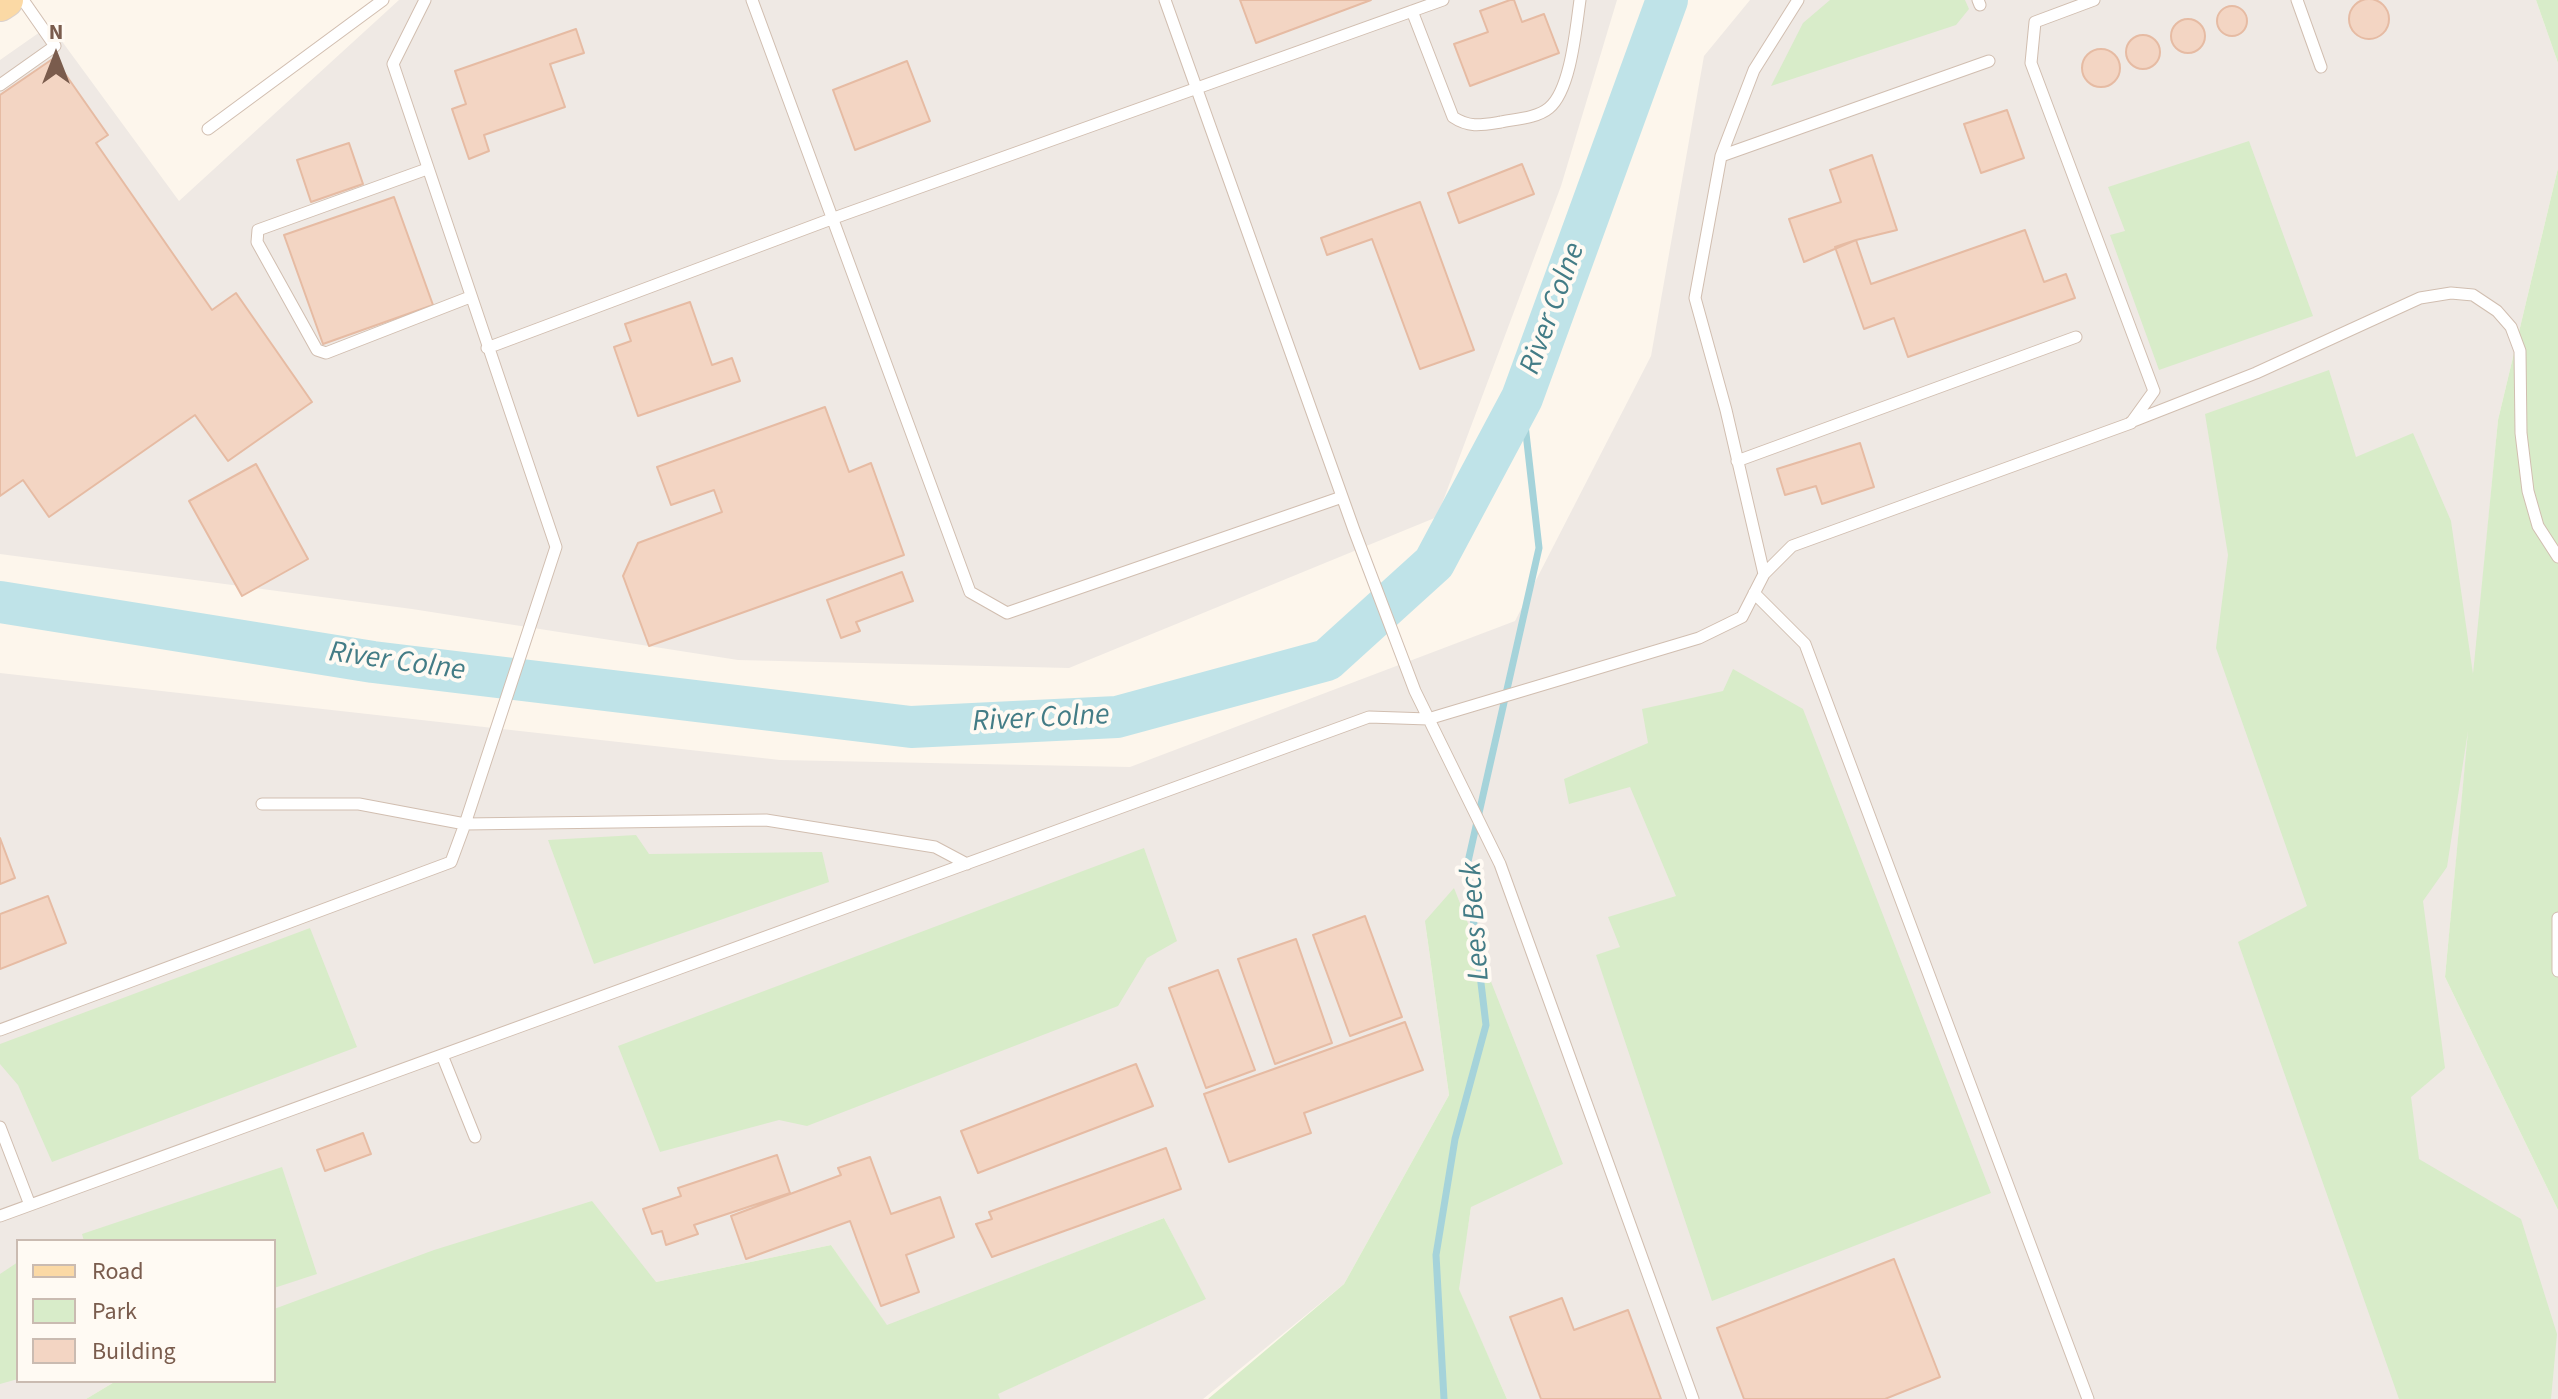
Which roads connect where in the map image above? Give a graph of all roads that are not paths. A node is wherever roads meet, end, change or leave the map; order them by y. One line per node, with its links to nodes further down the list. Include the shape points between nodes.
1 (6, 0): 12 (main road)
2 (23, 0): 16 (lane, via 55,46)
3 (383, 0): 18 (lane)
4 (425, 0): 20 (lane, via 393,64)
5 (752, 0): 21 (lane)
6 (1165, 0): 17 (lane)
7 (1443, 0): 13 (lane)
8 (1580, 0): 13 (lane, via 1567,76 1550,108 1477,126 1453,117)
9 (1798, 0): 19 (lane, via 1754,70)
10 (2094, 0): 25 (lane, via 2035,22 2031,63 2154,391)
11 (2297, 0): 15 (lane)
12 (0, 4)
13 (1412, 11): 17 (lane)
14 (1989, 61): 19 (lane)
15 (2321, 67)
16 (0, 85)
17 (1196, 88): 21 (lane); 27 (lane)
18 (208, 129)
19 (1721, 156): 26 (lane, via 1695,298)
20 (427, 169): 22 (lane); 22 (lane, via 258,230 257,242 321,353)
21 (834, 218): 24 (lane); 27 (lane, via 970,592 1007,613)
22 (470, 297): 24 (lane)
23 (2076, 337): 26 (lane)
24 (487, 348): 33 (lane, via 556,547)
25 (2131, 423): 28 (lane, via 2420,298 2473,295 2511,327 2520,351 2528,491 2538,526); 29 (lane, via 1792,546)
26 (1737, 461): 29 (lane)
27 (1342, 497): 31 (lane)
28 (2558, 557)
29 (1764, 574): 30 (lane)
30 (1754, 593): 31 (lane, via 1742,617 1699,638); 44 (lane, via 1805,644)
31 (1428, 719): 34 (lane, via 1369,717); 43 (lane, via 1500,864)
32 (262, 804): 33 (lane, via 359,804)
33 (465, 824): 34 (lane, via 766,820 935,847); 37 (lane, via 451,862)
34 (967, 864): 38 (lane)
35 (2558, 918): 36 (lane)
36 (2558, 971)
37 (0, 1030)
38 (442, 1055): 40 (lane); 41 (lane)
39 (0, 1127): 41 (lane)
40 (475, 1137)
41 (30, 1205): 42 (lane)
42 (0, 1216)
43 (1693, 1399)
44 (2088, 1399)

